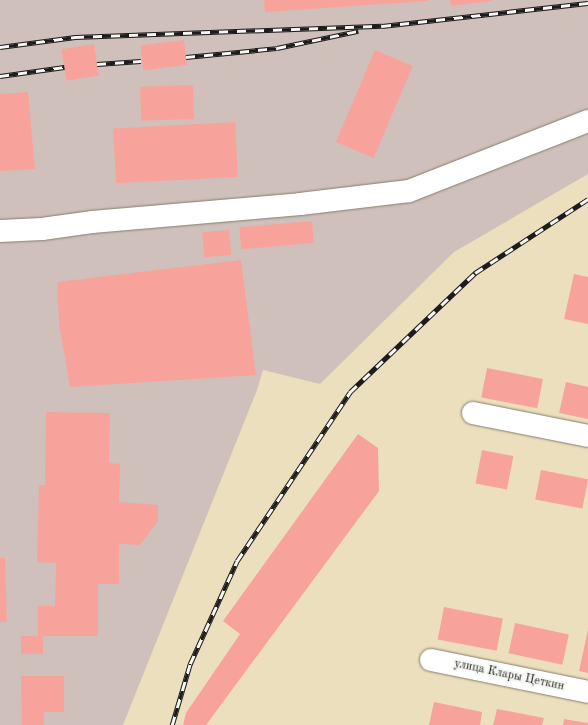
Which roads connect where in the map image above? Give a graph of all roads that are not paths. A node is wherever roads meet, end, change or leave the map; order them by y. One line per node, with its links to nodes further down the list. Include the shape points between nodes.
1 (588, 121): 2 (street, via 409,191 300,204)
2 (0, 231)
3 (473, 413): 4 (street)
4 (588, 436)
5 (431, 660): 6 (street, улица Клары Цеткин)
6 (588, 692)

